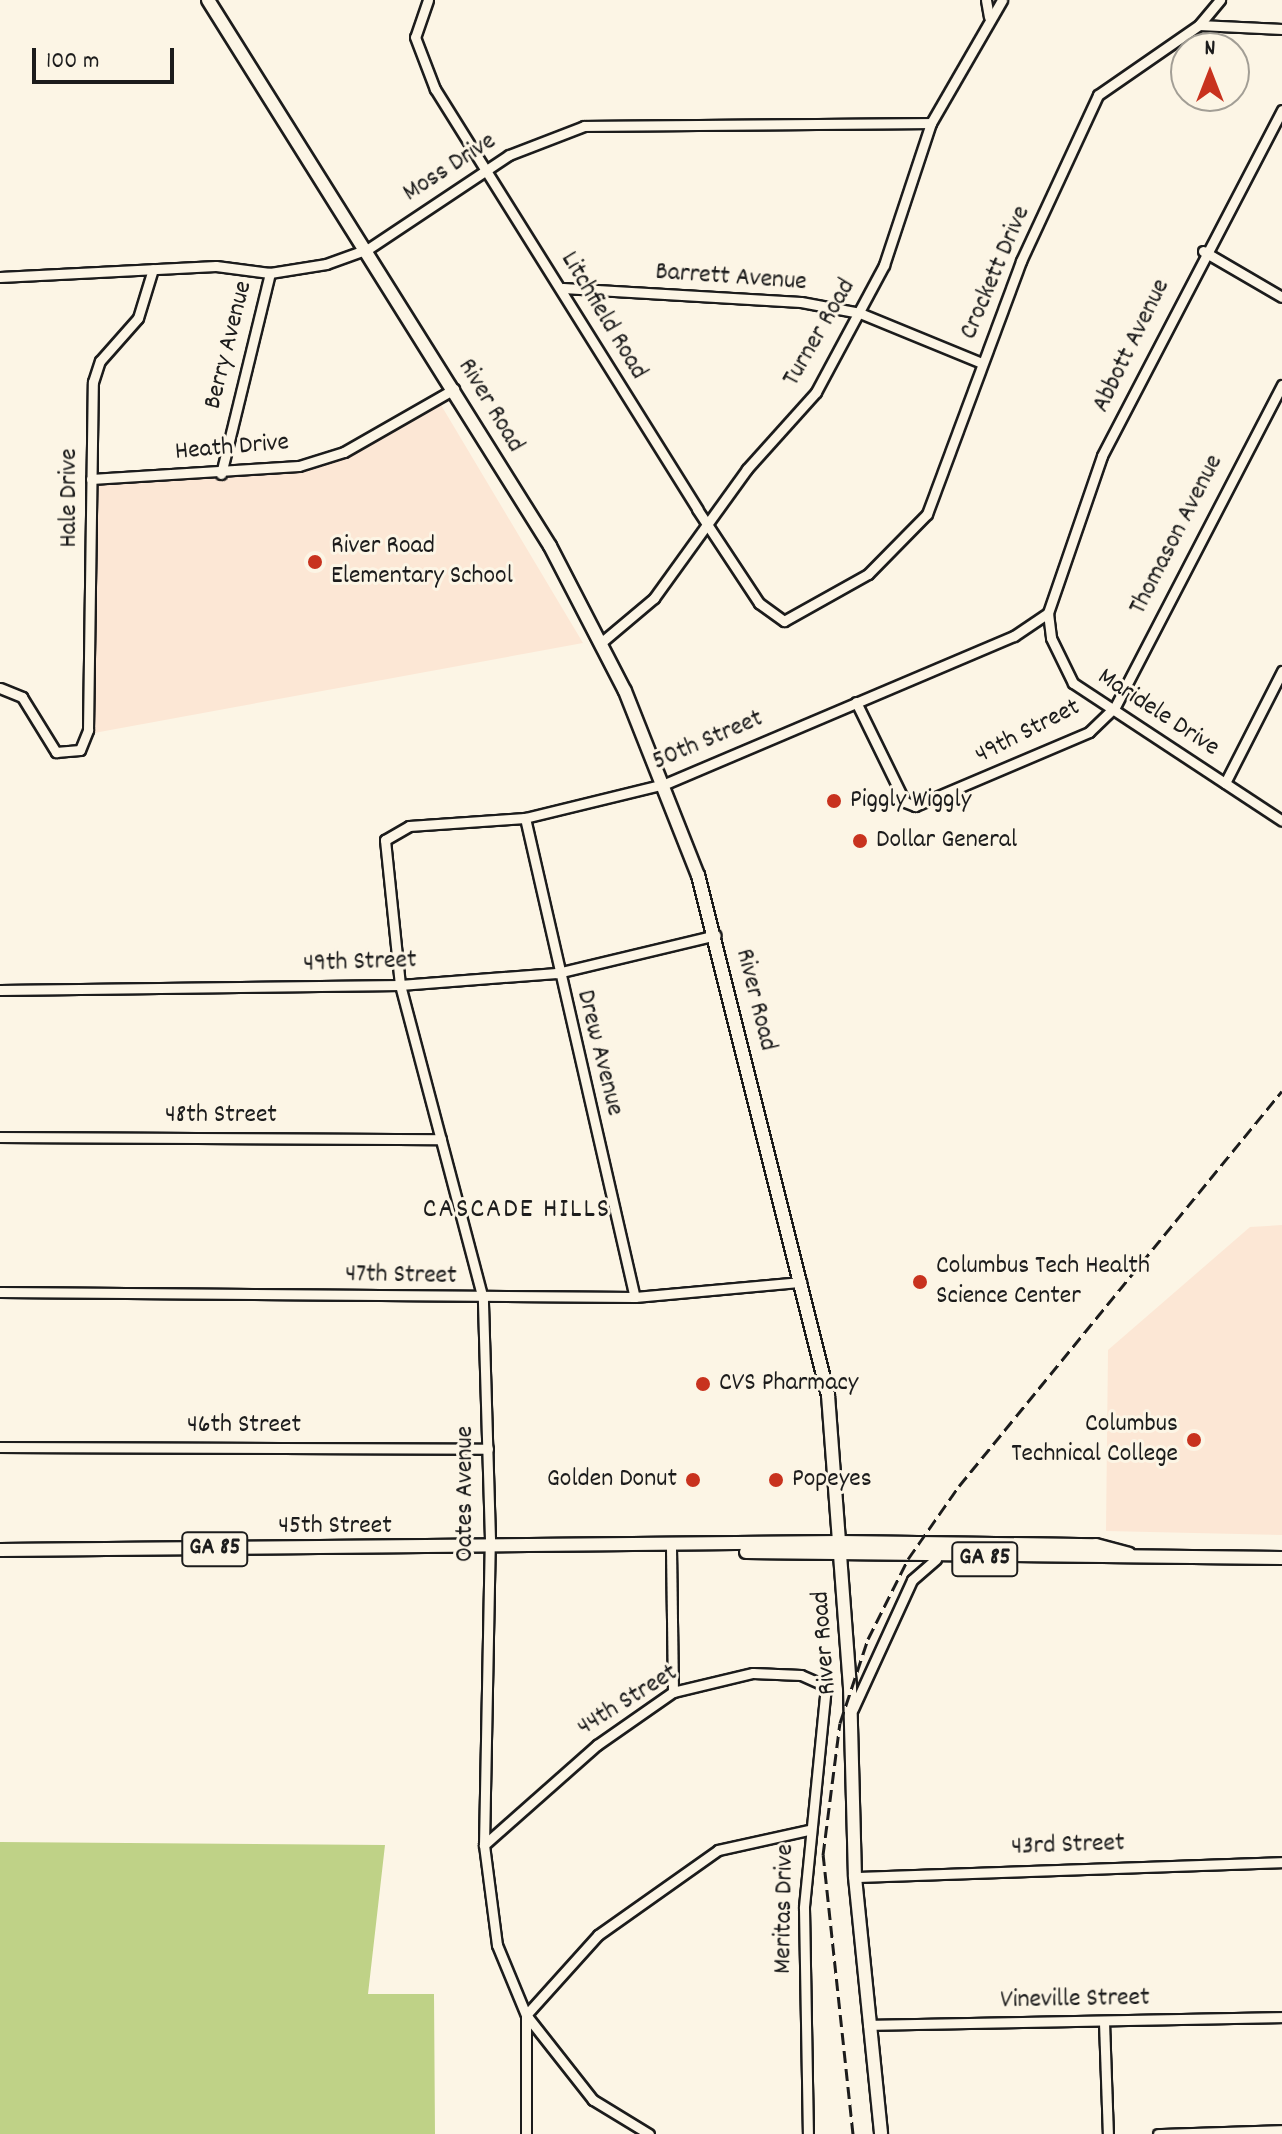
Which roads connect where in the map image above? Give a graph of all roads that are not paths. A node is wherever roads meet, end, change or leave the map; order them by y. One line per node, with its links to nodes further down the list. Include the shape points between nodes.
1 (208, 0): 12 (main road, River Road)
2 (428, 0): 11 (street, Litchfield Road, via 417,27 419,53)
3 (986, 0): 6 (street)
4 (1002, 0): 6 (street, Turner Road)
5 (1220, 0): 7 (street, Crockett Drive)
6 (989, 17): 10 (street, Turner Road)
7 (1199, 25): 8 (street); 20 (street, Crockett Drive, via 1098,95)
8 (1282, 29)
9 (1282, 110): 13 (street, Abbott Avenue)
10 (931, 123): 11 (street, Moss Drive, via 611,122 538,142); 19 (street, Turner Road, via 884,265)
11 (483, 169): 12 (street, Moss Drive); 17 (street, Litchfield Road)
12 (368, 249): 15 (street, Moss Drive); 22 (main road, River Road)
13 (1203, 251): 18 (street); 27 (street, Abbott Avenue, via 1102,456)
14 (153, 269): 15 (street, Moss Drive, via 216,266); 16 (street, Moss Drive); 24 (street, Hale Drive, via 138,318 100,361 93,382)
15 (270, 273): 23 (street, Berry Avenue)
16 (0, 277)
17 (563, 288): 19 (street, Barrett Avenue, via 801,302); 25 (street, Litchfield Road)
18 (1282, 297)
19 (860, 313): 20 (street, Barrett Avenue); 25 (street, Turner Road, via 816,392)
20 (982, 363): 26 (street, Crockett Drive, via 914,535 868,574)
21 (1282, 385): 32 (street, Thomason Avenue)
22 (454, 389): 23 (street, Heath Drive, via 344,452 299,466); 28 (main road, River Road)
23 (221, 474): 24 (street, Heath Drive)
24 (91, 479): 30 (street, Hale Drive, via 83,743 56,752 22,697)
25 (709, 526): 26 (street, Litchfield Road, via 767,612 784,621); 28 (street, Turner Road, via 654,598)
26 (801, 613)
27 (1048, 613): 31 (street, 50th Street, via 1014,636); 32 (street, Maridele Drive, via 1051,638 1073,683)
28 (603, 641): 34 (main road, River Road)
29 (1282, 671): 33 (street)
30 (0, 688)
31 (856, 702): 32 (street, 49th Street, via 905,802 926,805 1089,732); 34 (street, 50th Street)
32 (1115, 707): 33 (street, Maridele Drive)
33 (1225, 783): 36 (street, Maridele Drive)
34 (665, 784): 35 (street, 50th Street); 38 (main road, River Road)
35 (525, 818): 37 (street, 50th Street, via 409,826 385,840); 39 (street, Drew Avenue)
36 (1282, 821)
37 (386, 858): 40 (street, Oates Avenue)
38 (716, 935): 39 (street, 49th Street); 44 (main road, River Road)
39 (557, 973): 40 (street, 49th Street); 46 (street, Drew Avenue)
40 (400, 985): 41 (street, 49th Street); 43 (street, Oates Avenue)
41 (0, 990)
42 (0, 1137): 43 (street, 48th Street)
43 (441, 1139): 47 (street, Oates Avenue)
44 (801, 1282): 46 (street, 47th Street); 50 (main road, River Road, via 828,1395)
45 (0, 1292): 47 (street, 47th Street)
46 (635, 1297): 47 (street, 47th Street)
47 (483, 1299): 49 (street, Oates Avenue)
48 (0, 1447): 49 (street, 46th Street)
49 (488, 1449): 52 (street, Oates Avenue)
50 (840, 1542): 51 (main road, 45th Street / GA 85); 54 (main road, 45th Street / GA 85, via 1096,1545); 55 (main road, River Road)
51 (671, 1548): 52 (main road, 45th Street / GA 85); 55 (main road, 45th Street / GA 85); 59 (street)
52 (489, 1549): 53 (main road, 45th Street / GA 85); 62 (street, Oates Avenue)
53 (0, 1550)
54 (1129, 1554): 56 (main road, 45th Street / GA 85); 57 (main road, 45th Street / GA 85)
55 (841, 1557): 57 (main road, 45th Street / GA 85); 60 (main road, River Road)
56 (1282, 1558)
57 (936, 1559): 60 (street, via 912,1580)
58 (826, 1686): 59 (street, 44th Street, via 801,1675 753,1673); 61 (street, Meritas Drive)
59 (673, 1692): 62 (street, 44th Street, via 597,1745)
60 (851, 1716): 64 (main road, River Road)
61 (808, 1830): 65 (street, via 718,1850 598,1935); 72 (street, Meritas Drive)
62 (484, 1845): 65 (street, Oates Avenue, via 497,1945)
63 (1282, 1862): 64 (street, 43rd Street)
64 (855, 1877): 68 (main road, River Road)
65 (526, 2015): 70 (street, Oates Avenue); 71 (street, via 583,2090)
66 (1282, 2017): 67 (street, Vineville Street)
67 (1104, 2022): 68 (street, Vineville Street); 74 (street)
68 (868, 2025): 73 (main road, River Road)
69 (1282, 2130): 75 (street)
70 (526, 2134)
71 (649, 2134)
72 (808, 2134)
73 (881, 2134)
74 (1108, 2134)
75 (1158, 2134)

